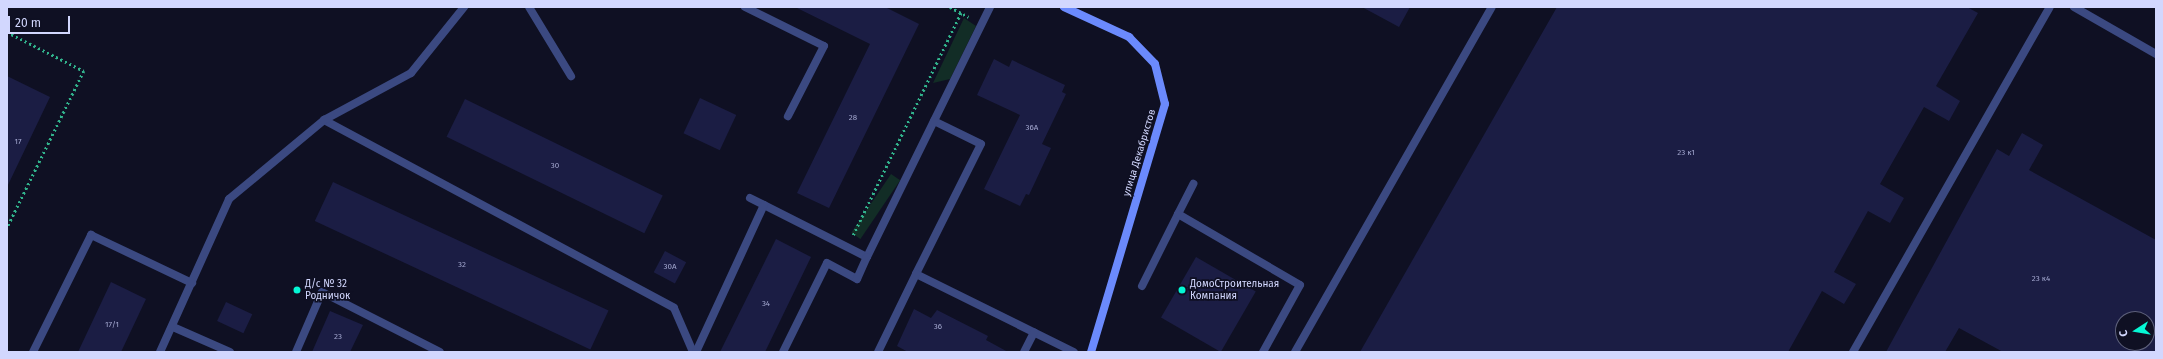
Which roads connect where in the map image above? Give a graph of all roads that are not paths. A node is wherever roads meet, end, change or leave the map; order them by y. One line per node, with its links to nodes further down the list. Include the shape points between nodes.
1 (464, 7): 12 (lane, via 411,73)
2 (529, 7): 10 (lane)
3 (745, 7): 11 (lane, via 824,46)
4 (990, 7): 13 (lane)
5 (1064, 7): 34 (street, улица Декабристов, via 1129,37 1155,64 1165,104)
6 (1492, 7): 36 (lane)
7 (2050, 7): 37 (lane)
8 (2074, 7): 9 (lane)
9 (2156, 54)
10 (571, 76)
11 (788, 116)
12 (324, 120): 20 (lane, via 229,199); 29 (lane, via 674,308)
13 (934, 121): 18 (lane); 19 (lane, via 981,144)
14 (1193, 184): 17 (lane)
15 (750, 198): 16 (lane)
16 (764, 205): 18 (lane); 29 (lane)
17 (1178, 214): 21 (lane); 35 (lane, via 1300,285)
18 (868, 257): 30 (lane, via 857,279 827,263)
19 (916, 274): 23 (lane); 31 (lane)
20 (192, 283): 22 (lane); 24 (lane, via 91,235)
21 (1142, 286)
22 (173, 327): 25 (lane); 26 (lane)
23 (1034, 332): 32 (lane); 33 (lane)
24 (33, 352)
25 (160, 352)
26 (230, 352)
27 (296, 352): 28 (lane, via 322,292)
28 (440, 352)
29 (694, 352)
30 (783, 352)
31 (878, 352)
32 (1024, 352)
33 (1074, 352)
34 (1091, 352)
35 (1263, 352)
36 (1295, 352)
37 (1853, 352)

